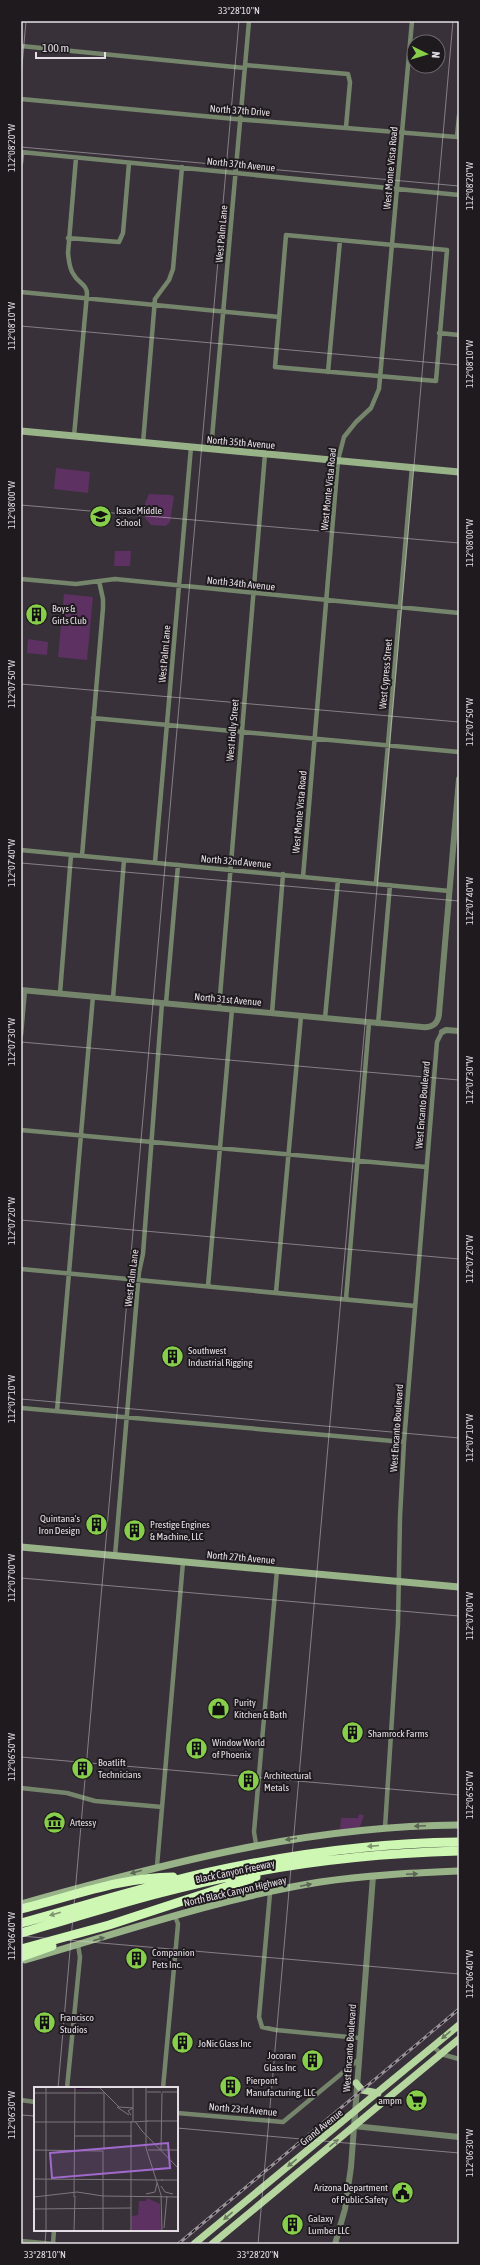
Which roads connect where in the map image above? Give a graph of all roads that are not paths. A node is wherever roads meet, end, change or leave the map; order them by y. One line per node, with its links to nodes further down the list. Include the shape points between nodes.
1 (249, 21): 4 (street, West Palm Lane)
2 (412, 21): 9 (street, West Monte Vista Road)
3 (21, 46): 4 (street)
4 (245, 66): 7 (street, West Palm Lane); 8 (street, via 348,74 350,82)
5 (21, 99): 7 (street, North 37th Drive)
6 (459, 116): 9 (street, North 37th Drive, via 457,137)
7 (241, 118): 8 (street, North 37th Drive); 15 (street, West Palm Lane)
8 (346, 127): 9 (street, North 37th Drive)
9 (402, 132): 16 (street, West Monte Vista Road)
10 (21, 152): 11 (street, North 37th Avenue); 12 (street)
11 (76, 158): 13 (street, North 37th Avenue); 18 (street)
12 (21, 163)
13 (129, 163): 14 (street, North 37th Avenue); 18 (street, via 120,242)
14 (182, 168): 15 (street, North 37th Avenue); 23 (street, via 173,269 169,280 155,298)
15 (235, 173): 16 (street, North 37th Avenue); 24 (street, West Palm Lane)
16 (397, 189): 17 (street, North 37th Avenue); 20 (street, West Monte Vista Road)
17 (459, 195)
18 (68, 238): 22 (street, via 69,264 74,276 87,290)
19 (340, 240): 20 (street); 25 (street, via 286,235); 28 (street)
20 (392, 245): 26 (street, via 447,250); 29 (street, West Monte Vista Road)
21 (21, 292): 22 (street)
22 (86, 298): 23 (street); 31 (street)
23 (155, 305): 24 (street); 32 (street)
24 (224, 311): 25 (street); 34 (street, West Palm Lane)
25 (279, 316): 28 (street, via 275,367)
26 (440, 333): 27 (street); 29 (street, via 436,381)
27 (459, 335)
28 (328, 372): 29 (street)
29 (381, 376): 36 (street, West Monte Vista Road, via 373,404 344,438)
30 (21, 431): 31 (main road, North 35th Avenue)
31 (74, 436): 32 (main road, North 35th Avenue)
32 (143, 442): 33 (main road, North 35th Avenue)
33 (191, 447): 34 (main road, North 35th Avenue); 41 (street, West Palm Lane)
34 (211, 449): 35 (main road, North 35th Avenue)
35 (265, 454): 36 (main road, North 35th Avenue); 42 (street, West Holly Street)
36 (338, 460): 37 (main road, North 35th Avenue); 43 (street, West Monte Vista Road)
37 (412, 467): 38 (main road, North 35th Avenue); 44 (street, West Cypress Street)
38 (459, 472)
39 (21, 579): 40 (street, North 34th Avenue, via 76,584)
40 (99, 581): 41 (street, North 34th Avenue, via 115,580); 46 (street, via 103,608)
41 (178, 586): 42 (street, North 34th Avenue); 47 (street, West Palm Lane)
42 (253, 593): 43 (street, North 34th Avenue); 48 (street, West Holly Street)
43 (327, 600): 44 (street, North 34th Avenue); 49 (street, West Monte Vista Road)
44 (400, 607): 45 (street, North 34th Avenue); 50 (street, West Cypress Street)
45 (459, 613)
46 (93, 718): 47 (street); 55 (street)
47 (167, 725): 48 (street); 57 (street, West Palm Lane)
48 (241, 732): 49 (street); 59 (street, West Holly Street)
49 (315, 738): 50 (street); 61 (street, West Monte Vista Road)
50 (388, 745): 51 (street); 63 (street, West Cypress Street)
51 (459, 752)
52 (459, 779): 65 (street)
53 (21, 850): 54 (street, North 32nd Avenue)
54 (71, 855): 55 (street, North 32nd Avenue); 67 (street)
55 (82, 856): 56 (street, North 32nd Avenue)
56 (124, 860): 57 (street, North 32nd Avenue); 69 (street)
57 (155, 862): 58 (street, North 32nd Avenue)
58 (178, 865): 59 (street, North 32nd Avenue); 70 (street, West Palm Lane)
59 (230, 869): 60 (street, North 32nd Avenue); 71 (street, West Holly Street)
60 (283, 874): 61 (street, North 32nd Avenue); 73 (street)
61 (303, 877): 62 (street, North 32nd Avenue)
62 (338, 880): 63 (street, North 32nd Avenue); 75 (street)
63 (376, 883): 64 (street, North 32nd Avenue)
64 (390, 885): 65 (street, North 32nd Avenue); 77 (street)
65 (449, 891): 77 (street, North 31st Avenue, via 437,1021 432,1026 422,1027)
66 (23, 990): 67 (street, North 31st Avenue); 80 (street)
67 (60, 993): 68 (street, North 31st Avenue)
68 (94, 996): 69 (street, North 31st Avenue); 82 (street)
69 (113, 998): 70 (street, North 31st Avenue)
70 (164, 1003): 71 (street, North 31st Avenue); 83 (street, West Palm Lane)
71 (219, 1008): 72 (street, North 31st Avenue)
72 (232, 1009): 73 (street, North 31st Avenue); 84 (street)
73 (272, 1013): 74 (street, North 31st Avenue)
74 (300, 1016): 75 (street, North 31st Avenue); 85 (street)
75 (325, 1018): 76 (street, North 31st Avenue)
76 (369, 1023): 77 (street, North 31st Avenue); 86 (street)
77 (378, 1024)
78 (459, 1031): 79 (street)
79 (442, 1032): 87 (street, West Encanto Boulevard, via 437,1042)
80 (21, 1035)
81 (21, 1130): 82 (street)
82 (82, 1135): 83 (street); 89 (street)
83 (151, 1142): 84 (street); 90 (street, West Palm Lane, via 143,1254)
84 (220, 1148): 85 (street); 91 (street)
85 (288, 1154): 86 (street); 92 (street)
86 (358, 1161): 87 (street); 93 (street)
87 (426, 1167): 94 (street, West Encanto Boulevard)
88 (21, 1269): 89 (street)
89 (70, 1274): 90 (street); 96 (street)
90 (138, 1280): 91 (street); 97 (street, West Palm Lane)
91 (208, 1286): 92 (street)
92 (276, 1292): 93 (street)
93 (346, 1299): 94 (street)
94 (415, 1306): 98 (street, West Encanto Boulevard)
95 (21, 1408): 96 (street)
96 (57, 1411): 97 (street)
97 (126, 1418): 98 (street); 100 (street, West Palm Lane)
98 (404, 1442): 103 (street, West Encanto Boulevard)
99 (21, 1547): 100 (main road, North 27th Avenue)
100 (115, 1556): 101 (main road, North 27th Avenue)
101 (183, 1562): 102 (main road, North 27th Avenue); 106 (street)
102 (277, 1570): 103 (main road, North 27th Avenue); 110 (street, via 254,1832)
103 (400, 1582): 104 (main road, North 27th Avenue); 108 (street, West Encanto Boulevard)
104 (459, 1587)
105 (21, 1788): 106 (street, via 67,1794 95,1801)
106 (162, 1807): 113 (street)
107 (459, 1825): 108 (main road, one-way to 108)
108 (385, 1828): 110 (main road, one-way to 110)
109 (457, 1842): 116 (highway, Black Canyon Freeway, one-way to 116, via 397,1844 327,1851)
110 (256, 1844): 113 (main road)
111 (459, 1851): 124 (highway, via 322,1861 242,1874 172,1890)
112 (459, 1857): 117 (highway, Black Canyon Freeway, via 360,1863)
113 (157, 1866): 119 (main road, one-way to 119)
114 (459, 1871): 115 (main road, North Black Canyon Highway, one-way to 114)
115 (373, 1876): 118 (main road, North Black Canyon Highway, one-way to 115, via 320,1882); 131 (street, West Encanto Boulevard)
116 (186, 1877): 120 (highway, via 157,1877 131,1882); 122 (highway, Black Canyon Freeway, one-way to 122)
117 (256, 1877): 123 (highway); 125 (highway, Black Canyon Freeway, via 173,1896)
118 (270, 1893): 121 (main road, North Black Canyon Highway); 131 (street, via 259,2017 262,2027)
119 (21, 1904)
120 (21, 1909)
121 (175, 1916): 126 (main road, North Black Canyon Highway, one-way to 121); 139 (street, via 178,1924)
122 (21, 1923)
123 (109, 1925): 127 (highway); 128 (highway)
124 (21, 1933)
125 (21, 1939)
126 (78, 1945): 129 (main road, North Black Canyon Highway); 138 (street, via 80,1957)
127 (21, 1949)
128 (21, 1957)
129 (21, 1961)
130 (459, 2025): 133 (main road, Grand Avenue, one-way to 133)
131 (359, 2038): 136 (street, West Encanto Boulevard)
132 (459, 2039): 134 (main road, Grand Avenue)
133 (433, 2046): 134 (street); 140 (main road, Grand Avenue)
134 (441, 2054): 135 (street); 145 (main road, Grand Avenue)
135 (459, 2059)
136 (358, 2060): 137 (street, West Encanto Boulevard); 144 (street, North 23rd Avenue, via 283,2122)
137 (356, 2083): 140 (main road, via 362,2090); 143 (street, West Encanto Boulevard)
138 (68, 2087)
139 (162, 2087)
140 (378, 2093): 143 (main road, Grand Avenue)
141 (21, 2100): 142 (street)
142 (34, 2102)
143 (355, 2112): 145 (street, West Encanto Boulevard); 147 (main road, Grand Avenue, one-way to 147)
144 (178, 2113)
145 (354, 2126): 146 (street); 148 (main road, Grand Avenue, one-way to 145); 154 (street, West Encanto Boulevard, via 347,2199)
146 (459, 2137)
147 (254, 2194): 148 (main road); 152 (main road, Grand Avenue, one-way to 152)
148 (261, 2203): 153 (main road, Grand Avenue)
149 (54, 2231): 151 (street)
150 (21, 2241): 151 (street)
151 (54, 2244)
152 (194, 2244)
153 (212, 2244)
154 (335, 2244)

